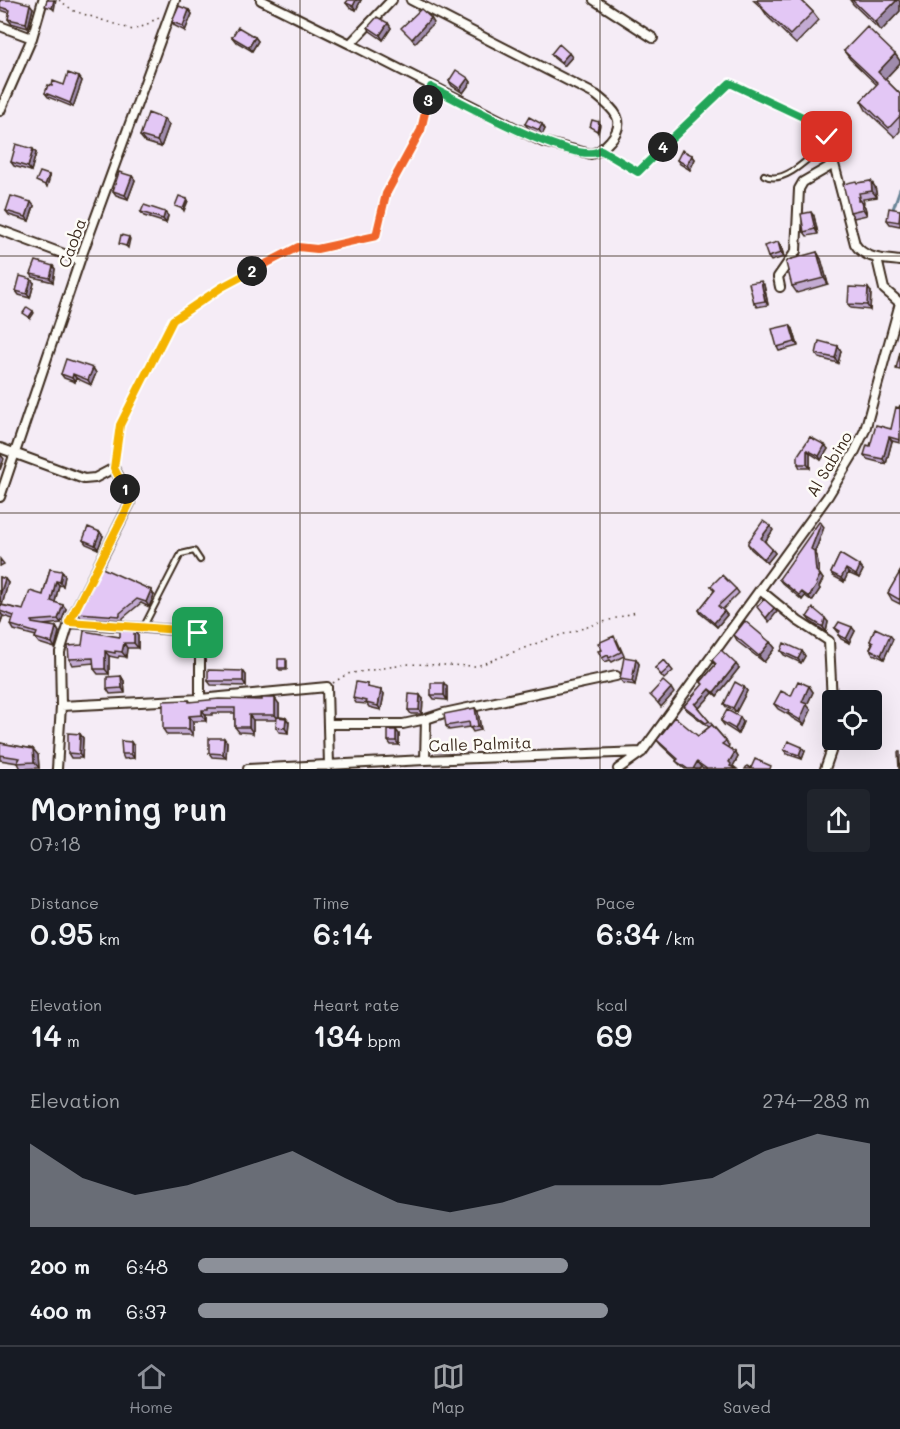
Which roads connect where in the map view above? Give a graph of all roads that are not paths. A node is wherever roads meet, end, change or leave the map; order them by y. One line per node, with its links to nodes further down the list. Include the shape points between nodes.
1 (43, 0): 8 (street)
2 (175, 0): 16 (street, Caoba)
3 (261, 0): 10 (street)
4 (392, 0): 10 (street)
5 (411, 0): 10 (street, via 596,95 613,109 618,129 601,150 591,154 543,142)
6 (594, 0): 9 (street)
7 (0, 26): 8 (street)
8 (32, 38): 11 (street)
9 (653, 38)
10 (350, 44)
11 (0, 111)
12 (834, 164): 13 (lane, via 828,141 794,170 779,178); 15 (street, via 855,244); 18 (street, via 803,182 799,189 796,251 778,277)
13 (764, 176)
14 (0, 230): 16 (street)
15 (877, 259): 17 (street); 19 (street, via 884,289)
16 (80, 260): 21 (street, Caoba)
17 (900, 261)
18 (780, 287)
19 (900, 303): 24 (street, Al Sabino, via 865,430 854,453)
20 (0, 448): 21 (street)
21 (15, 453): 22 (street, Caoba); 25 (street, via 84,479 114,468 130,503)
22 (0, 497)
23 (200, 560): 26 (lane, via 194,551 181,554)
24 (760, 590): 28 (street, via 829,641); 34 (street, Al Sabino)
25 (69, 622): 26 (street); 30 (street, via 60,652)
26 (142, 628): 29 (street, via 198,633)
27 (616, 676): 31 (street)
28 (831, 690)
29 (200, 699): 30 (street); 32 (street, via 327,687)
30 (61, 706): 37 (street)
31 (426, 719): 32 (street, via 404,724); 35 (street)
32 (328, 724): 36 (street)
33 (832, 750): 40 (street)
34 (642, 752): 35 (street, Calle Palmita); 39 (street, Al Sabino)
35 (426, 760): 36 (street, Calle Palmita)
36 (329, 766): 38 (street, Calle Palmita)
37 (57, 769)
38 (248, 769)
39 (618, 769)
40 (825, 769)

